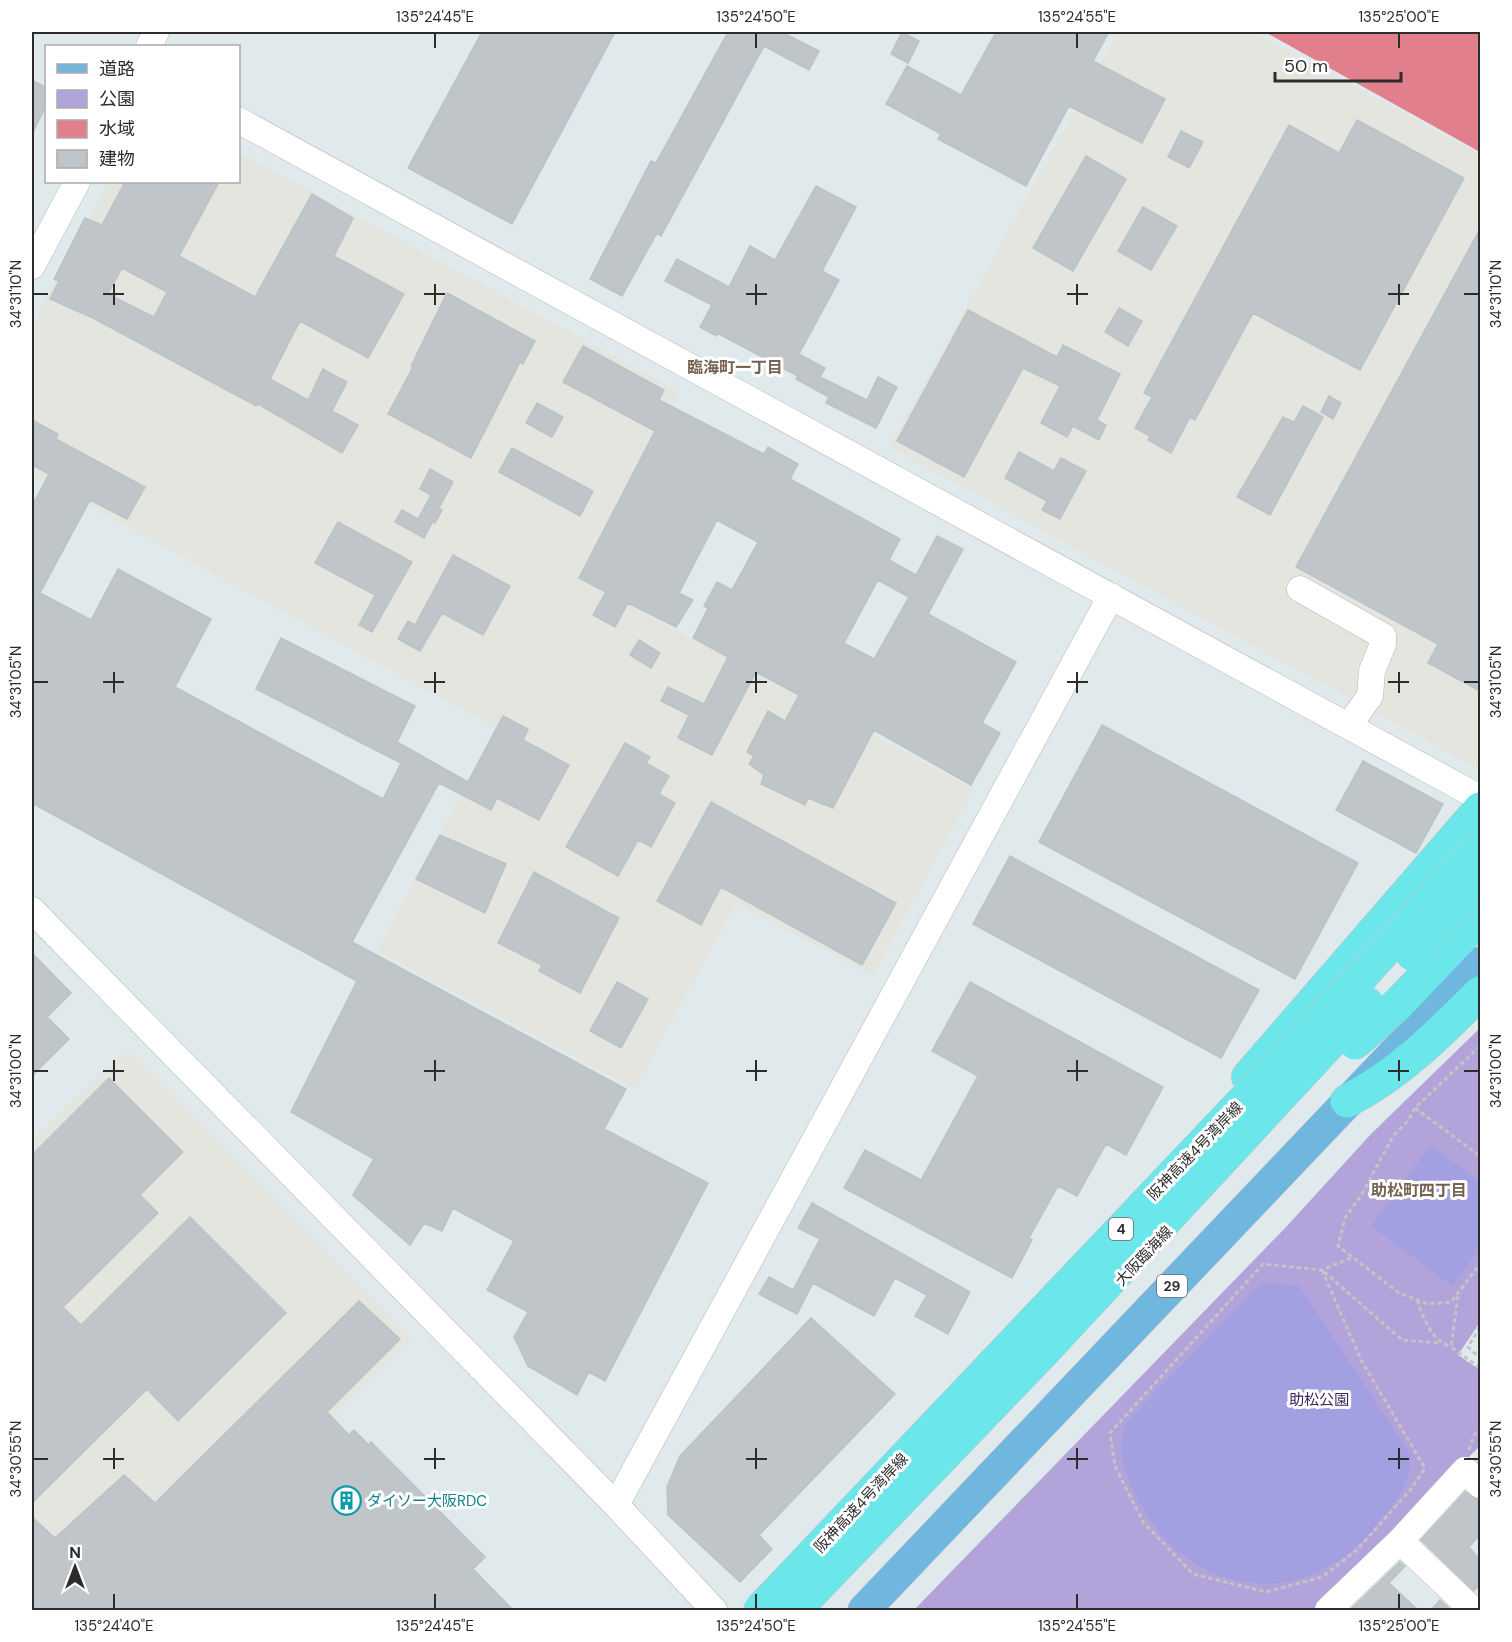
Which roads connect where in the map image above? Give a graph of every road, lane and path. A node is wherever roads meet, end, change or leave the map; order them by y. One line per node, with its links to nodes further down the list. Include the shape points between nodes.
1 (240, 121): 5 (street)
2 (76, 183): 3 (street)
3 (32, 266)
4 (1300, 589): 6 (street, via 1383,636 1372,671 1370,696)
5 (1111, 596): 6 (street); 37 (street)
6 (1349, 725): 7 (street)
7 (1480, 798)
8 (1480, 809): 22 (highway, bridge, via 1288,1028)
9 (1480, 819): 21 (main road, via 1355,962 1287,1065 1214,1145)
10 (1480, 846): 22 (highway, 阪神高速4号湾岸線 / 4, bridge)
11 (1480, 881): 31 (highway, 阪神高速4号湾岸線 / 4, bridge)
12 (1480, 900): 21 (main road, 大阪臨海線)
13 (32, 910): 37 (street)
14 (1480, 918): 31 (highway, bridge, via 1398,1004 1228,1163)
15 (1480, 963): 18 (main road, 29)
16 (1480, 993): 18 (highway, via 1404,1065)
17 (1480, 1046): 19 (path)
18 (1347, 1101): 44 (main road, 29)
19 (1415, 1108): 20 (path); 23 (path, via 1393,1136 1345,1218 1338,1246)
20 (1480, 1156)
21 (1184, 1213): 43 (main road, 大阪臨海線)
22 (1133, 1216): 41 (highway, 阪神高速4号湾岸線 / 4, bridge)
23 (1351, 1258): 25 (path); 27 (path, via 1399,1293)
24 (1480, 1264): 26 (path)
25 (1322, 1270): 25 (path, via 1361,1360 1425,1468 1357,1550 1322,1577 1266,1593 1193,1574 1143,1522 1114,1466 1110,1433 1263,1264); 29 (path, via 1402,1340)
26 (1458, 1294): 27 (path, via 1451,1302 1428,1304); 30 (path)
27 (1417, 1300): 29 (path)
28 (1480, 1327): 32 (path, via 1468,1347)
29 (1440, 1343): 30 (path)
30 (1451, 1347): 33 (path)
31 (1046, 1349): 42 (highway, 阪神高速4号湾岸線 / 4, bridge)
32 (1480, 1358)
33 (1480, 1368)
34 (1480, 1428): 35 (path)
35 (1474, 1435)
36 (1480, 1485): 38 (street, via 1466,1470)
37 (616, 1505): 40 (street)
38 (1400, 1541): 39 (street); 45 (street)
39 (1330, 1610)
40 (714, 1611)
41 (760, 1611)
42 (795, 1611)
43 (807, 1611)
44 (864, 1611)
45 (1473, 1611)

